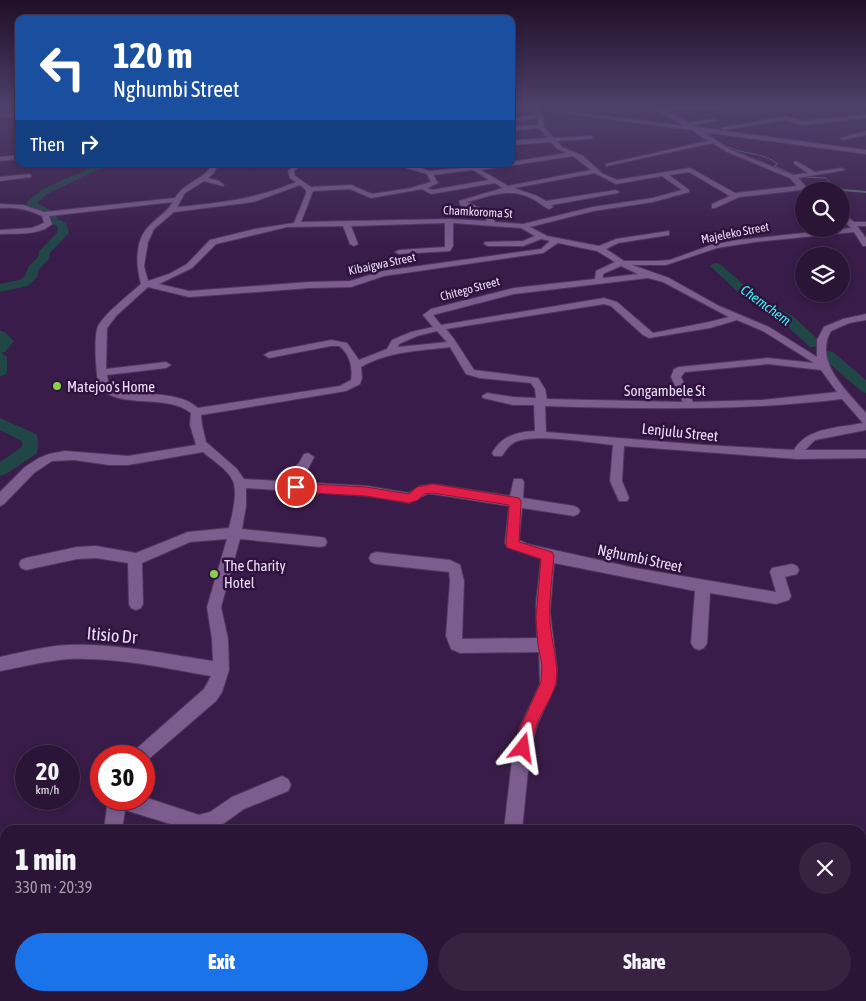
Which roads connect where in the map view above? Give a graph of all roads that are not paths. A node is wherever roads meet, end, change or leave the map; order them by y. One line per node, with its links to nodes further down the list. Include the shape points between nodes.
1 (574, 154): 6 (street); 14 (street)
2 (655, 154): 8 (street)
3 (738, 154): 22 (street)
4 (15, 157): 5 (street)
5 (0, 159)
6 (515, 163)
7 (796, 163): 17 (street)
8 (608, 165): 14 (street); 21 (street)
9 (214, 167): 23 (street, via 212,172)
10 (295, 167): 27 (street, via 291,174)
11 (408, 167): 18 (street)
12 (473, 167): 15 (street)
13 (489, 167): 15 (street)
14 (593, 168): 21 (street, via 618,182); 30 (street)
15 (476, 169): 18 (street); 25 (street)
16 (842, 170): 17 (street)
17 (812, 172): 22 (street)
18 (429, 173): 29 (street, via 435,183)
19 (663, 174): 21 (street); 34 (street, via 690,170); 40 (street, via 687,191)
20 (29, 176): 24 (street)
21 (646, 177)
22 (792, 177): 26 (street)
23 (201, 178): 28 (street); 36 (street, via 182,192)
24 (0, 179)
25 (496, 181): 29 (street, via 431,192); 30 (street)
26 (798, 182)
27 (300, 183): 31 (street); 36 (street, via 251,201)
28 (221, 185)
29 (423, 187): 31 (street, via 370,196 351,187)
30 (507, 188): 35 (street, via 533,196); 43 (street, via 463,201 487,215)
31 (310, 189): 46 (street)
32 (795, 191): 34 (street)
33 (616, 192): 35 (street)
34 (737, 195): 38 (street)
35 (543, 204): 40 (street)
36 (174, 205): 39 (street); 61 (street, via 155,223 144,242 140,266)
37 (0, 206): 39 (street, via 25,206)
38 (715, 206)
39 (44, 214): 49 (street, via 47,226)
40 (565, 216): 47 (street)
41 (449, 221): 42 (street, Chamkoroma St); 43 (street, Chamkoroma St); 57 (street, via 447,249)
42 (346, 223): 46 (street, Chamkoroma St); 53 (street)
43 (492, 223): 47 (street, Chamkoroma St)
44 (850, 223): 48 (street)
45 (866, 224): 48 (street, Majeleko Street)
46 (297, 225): 61 (street, Chamkoroma St, via 271,227 218,240 206,247 184,270)
47 (523, 226): 51 (street, Chamkoroma St)
48 (854, 227): 55 (street); 58 (street, Majeleko Street, via 712,247 666,263)
49 (0, 232)
50 (666, 233): 56 (street, via 615,242)
51 (540, 236): 52 (street, Chamkoroma St); 54 (street, via 525,243)
52 (557, 240): 56 (street, Chamkoroma St); 61 (street, Kibaigwa Street, via 543,251 390,273 351,284 189,294)
53 (354, 244)
54 (488, 244)
55 (866, 244)
56 (600, 249): 58 (street, Chamkoroma St)
57 (399, 252)
58 (620, 262): 59 (street, Chamkoroma St); 60 (street, via 599,273)
59 (648, 275): 60 (street, Chitego Street); 62 (street, Chamkoroma St, via 670,282)
60 (599, 281): 64 (street, Chitego Street, via 514,291 432,312 428,316)
61 (148, 284): 71 (street, Chamkoroma St, via 114,313 102,328)
62 (737, 317): 64 (street, via 652,336 607,301); 70 (street, Chamkoroma St, via 783,338)
63 (866, 317): 70 (street, via 838,324 824,332)
64 (440, 328): 65 (street, Chitego Street); 66 (street, via 402,338 395,342)
65 (453, 344): 66 (street); 74 (street, Chitego Street, via 472,373 534,380 540,389)
66 (391, 352): 69 (street)
67 (269, 355): 69 (street, via 341,344 346,346)
68 (166, 365): 71 (street)
69 (356, 365): 76 (street, via 356,382 342,389)
70 (824, 366): 72 (street); 75 (street, via 768,361 683,369 676,376)
71 (101, 373): 76 (street, via 103,385 110,391 168,400 190,406)
72 (844, 395): 75 (street, Songambele St); 77 (street)
73 (487, 396): 74 (street, Songambele St)
74 (540, 402): 75 (street, Songambele St); 79 (street)
75 (690, 406)
76 (196, 412): 81 (street, via 197,432)
77 (866, 420)
78 (866, 426): 84 (street, via 812,437 803,444)
79 (541, 435): 80 (street, Lenjulu Street); 82 (street, Lenjulu Street, via 517,437)
80 (619, 442): 84 (street, Lenjulu Street, via 732,453); 89 (street, via 616,481)
81 (204, 448): 87 (street, via 223,461); 90 (street, via 134,460 48,458)
82 (498, 453)
83 (866, 454): 84 (street, Lenjulu Street)
84 (798, 455)
85 (308, 457): 88 (street, via 304,466)
86 (518, 482): 91 (street, Nghumbi Street)
87 (240, 483): 88 (street); 93 (street)
88 (282, 486): 91 (street, via 409,498 421,490 433,489)
89 (623, 498)
90 (0, 500)
91 (515, 501): 92 (street); 95 (street, Nghumbi Street, via 512,545)
92 (574, 511)
93 (235, 533): 94 (street); 97 (street, via 194,536); 105 (street, via 214,607)
94 (320, 542)
95 (548, 556): 100 (street, Nghumbi Street); 103 (street)
96 (376, 558): 103 (street, via 455,569 453,636 456,644)
97 (135, 559): 98 (street, via 96,552); 101 (street)
98 (26, 564)
99 (792, 570): 100 (street, Nghumbi Street, via 777,572 784,596 781,598)
100 (702, 587): 102 (street)
101 (136, 604)
102 (699, 643)
103 (544, 645): 111 (street, via 549,665 548,682 528,726)
104 (0, 664): 105 (street, Itisio Dr, via 61,652 78,652 140,657)
105 (221, 670): 106 (street, via 210,695)
106 (153, 745)
107 (282, 785): 108 (street, via 238,803 214,820 199,824)
108 (155, 809)
109 (116, 810): 110 (street)
110 (114, 825)
111 (514, 825)

